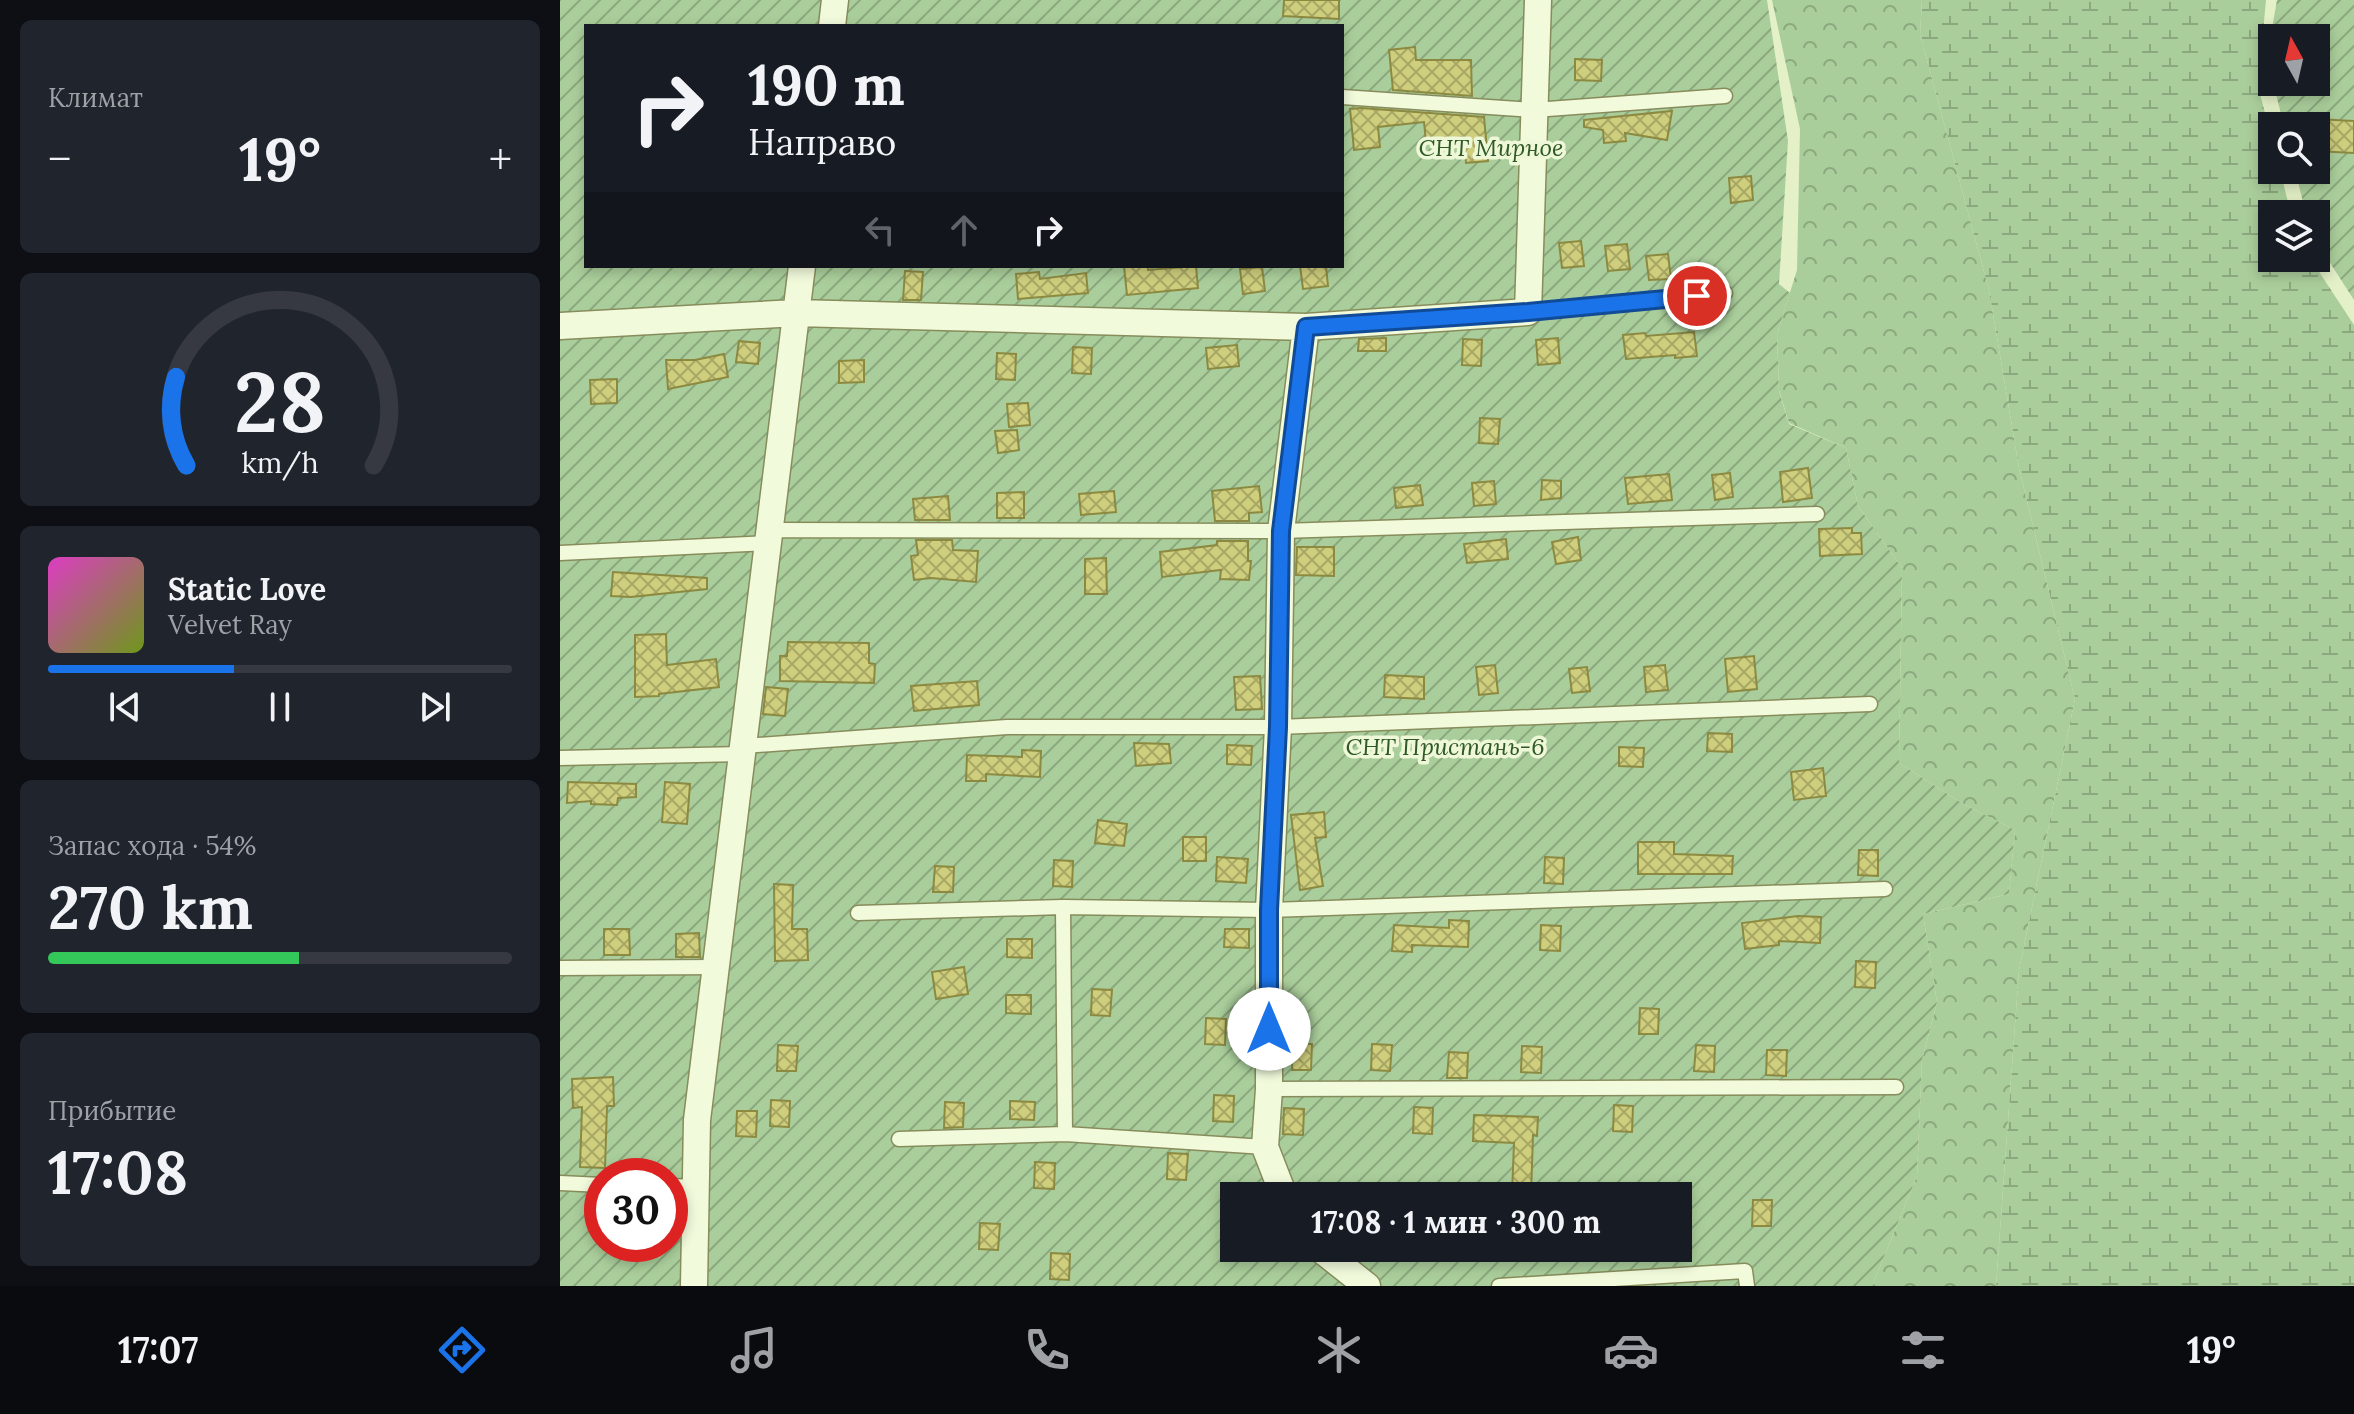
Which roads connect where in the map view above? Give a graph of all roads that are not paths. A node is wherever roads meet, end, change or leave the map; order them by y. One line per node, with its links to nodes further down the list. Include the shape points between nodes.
1 (835, 0): 3 (street)
2 (1538, 0): 6 (street)
3 (832, 24)
4 (1725, 96): 6 (lane)
5 (1344, 97): 6 (lane)
6 (1534, 110): 9 (street)
7 (802, 268): 10 (street)
8 (1725, 293): 9 (lane)
9 (1528, 312): 12 (street)
10 (796, 313): 11 (street); 12 (street); 15 (street)
11 (560, 326)
12 (1306, 327): 14 (street)
13 (1817, 514): 14 (lane)
14 (1281, 531): 15 (lane); 18 (street)
15 (769, 537): 16 (lane); 19 (street)
16 (560, 553)
17 (1870, 704): 18 (lane)
18 (1278, 727): 19 (lane, via 1007,727); 23 (street)
19 (743, 750): 20 (lane); 25 (street)
20 (560, 758)
21 (1885, 889): 23 (lane)
22 (1063, 907): 23 (lane); 24 (lane); 29 (lane)
23 (1269, 910): 28 (street)
24 (858, 913)
25 (716, 967): 26 (lane); 32 (street)
26 (560, 968)
27 (1896, 1087): 28 (lane)
28 (1269, 1089): 31 (street)
29 (1065, 1134): 30 (lane); 31 (lane)
30 (899, 1139)
31 (1265, 1147): 33 (street)
32 (688, 1163)
33 (1279, 1182)
34 (560, 1183): 35 (lane)
35 (584, 1184)
36 (688, 1232): 38 (street)
37 (1337, 1262): 39 (street)
38 (694, 1286)
39 (1367, 1286)
40 (1499, 1286): 41 (lane, via 1745,1271)
41 (1747, 1286)

